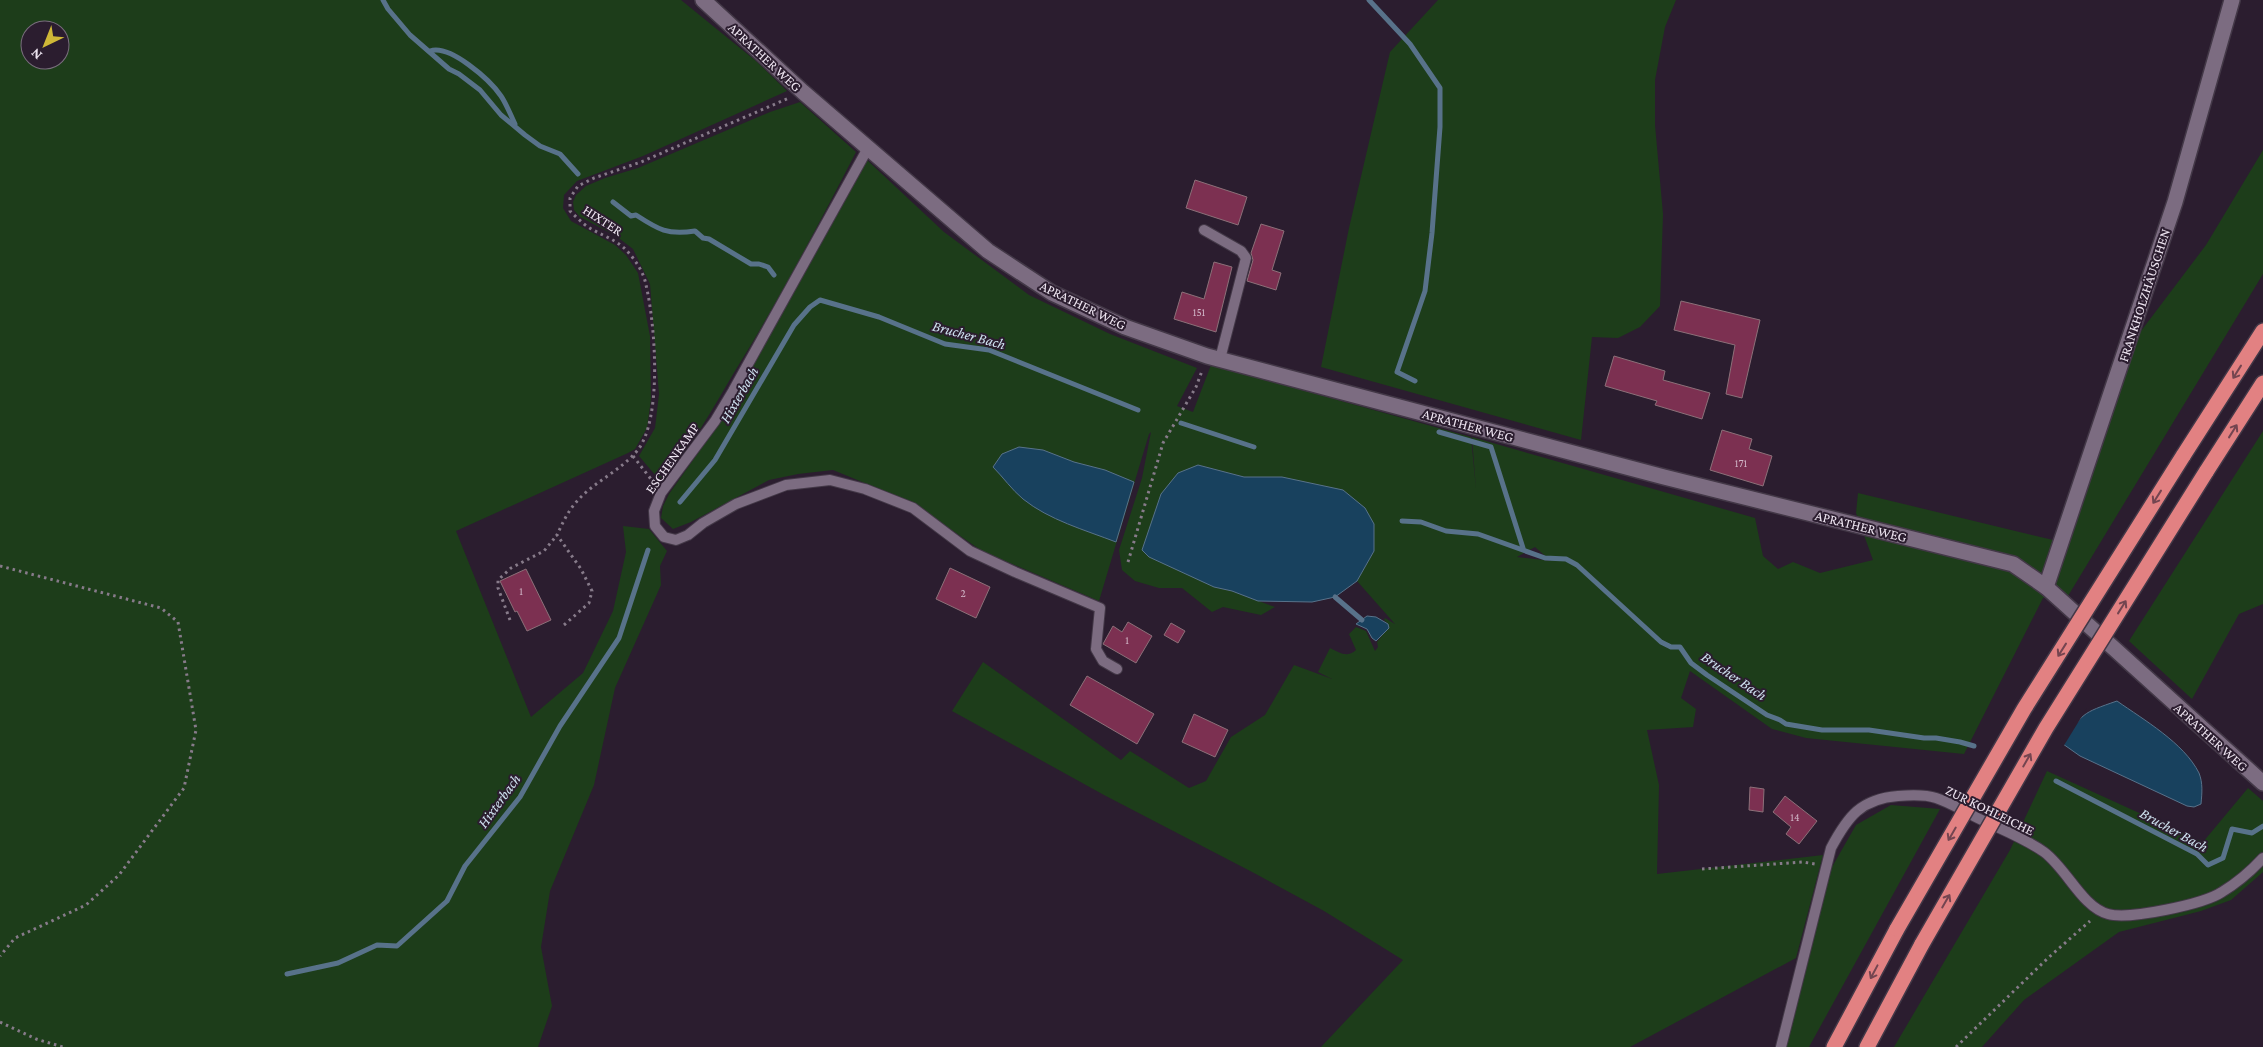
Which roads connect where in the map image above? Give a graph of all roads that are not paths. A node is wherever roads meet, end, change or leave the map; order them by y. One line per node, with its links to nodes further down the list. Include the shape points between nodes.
1 (703, 0): 3 (street, APRATHER WEG)
2 (2232, 0): 8 (street, FRANKHOLZHÄUSCHEN, via 2175,202)
3 (868, 148): 6 (street, APRATHER WEG, via 988,251 1052,293 1125,327); 9 (lane, ESCHENKAMP, via 733,391 710,428 661,493 654,511 655,526 664,537 676,540 736,504 786,485 830,480 873,492 913,508 970,551 1100,608 1096,649 1102,661)
4 (1204, 230): 6 (lane, via 1246,258)
5 (2263, 331): 13 (highway, one-way to 13, bridge, via 2024,709 1897,929)
6 (1214, 357): 8 (street, APRATHER WEG, via 1655,474 2013,564)
7 (2263, 383): 14 (highway, one-way to 7, bridge, via 2046,728)
8 (2046, 588): 10 (street, APRATHER WEG)
9 (1117, 669)
10 (2263, 783)
11 (2263, 858): 12 (lane, ZUR KOHLEICHE, via 2221,894 2178,907 2132,915 2108,914 2092,905 2064,870 2044,852 1936,798 1911,795 1884,797 1860,808 1844,824 1831,848)
12 (1781, 1047)
13 (1834, 1047)
14 (1867, 1047)

